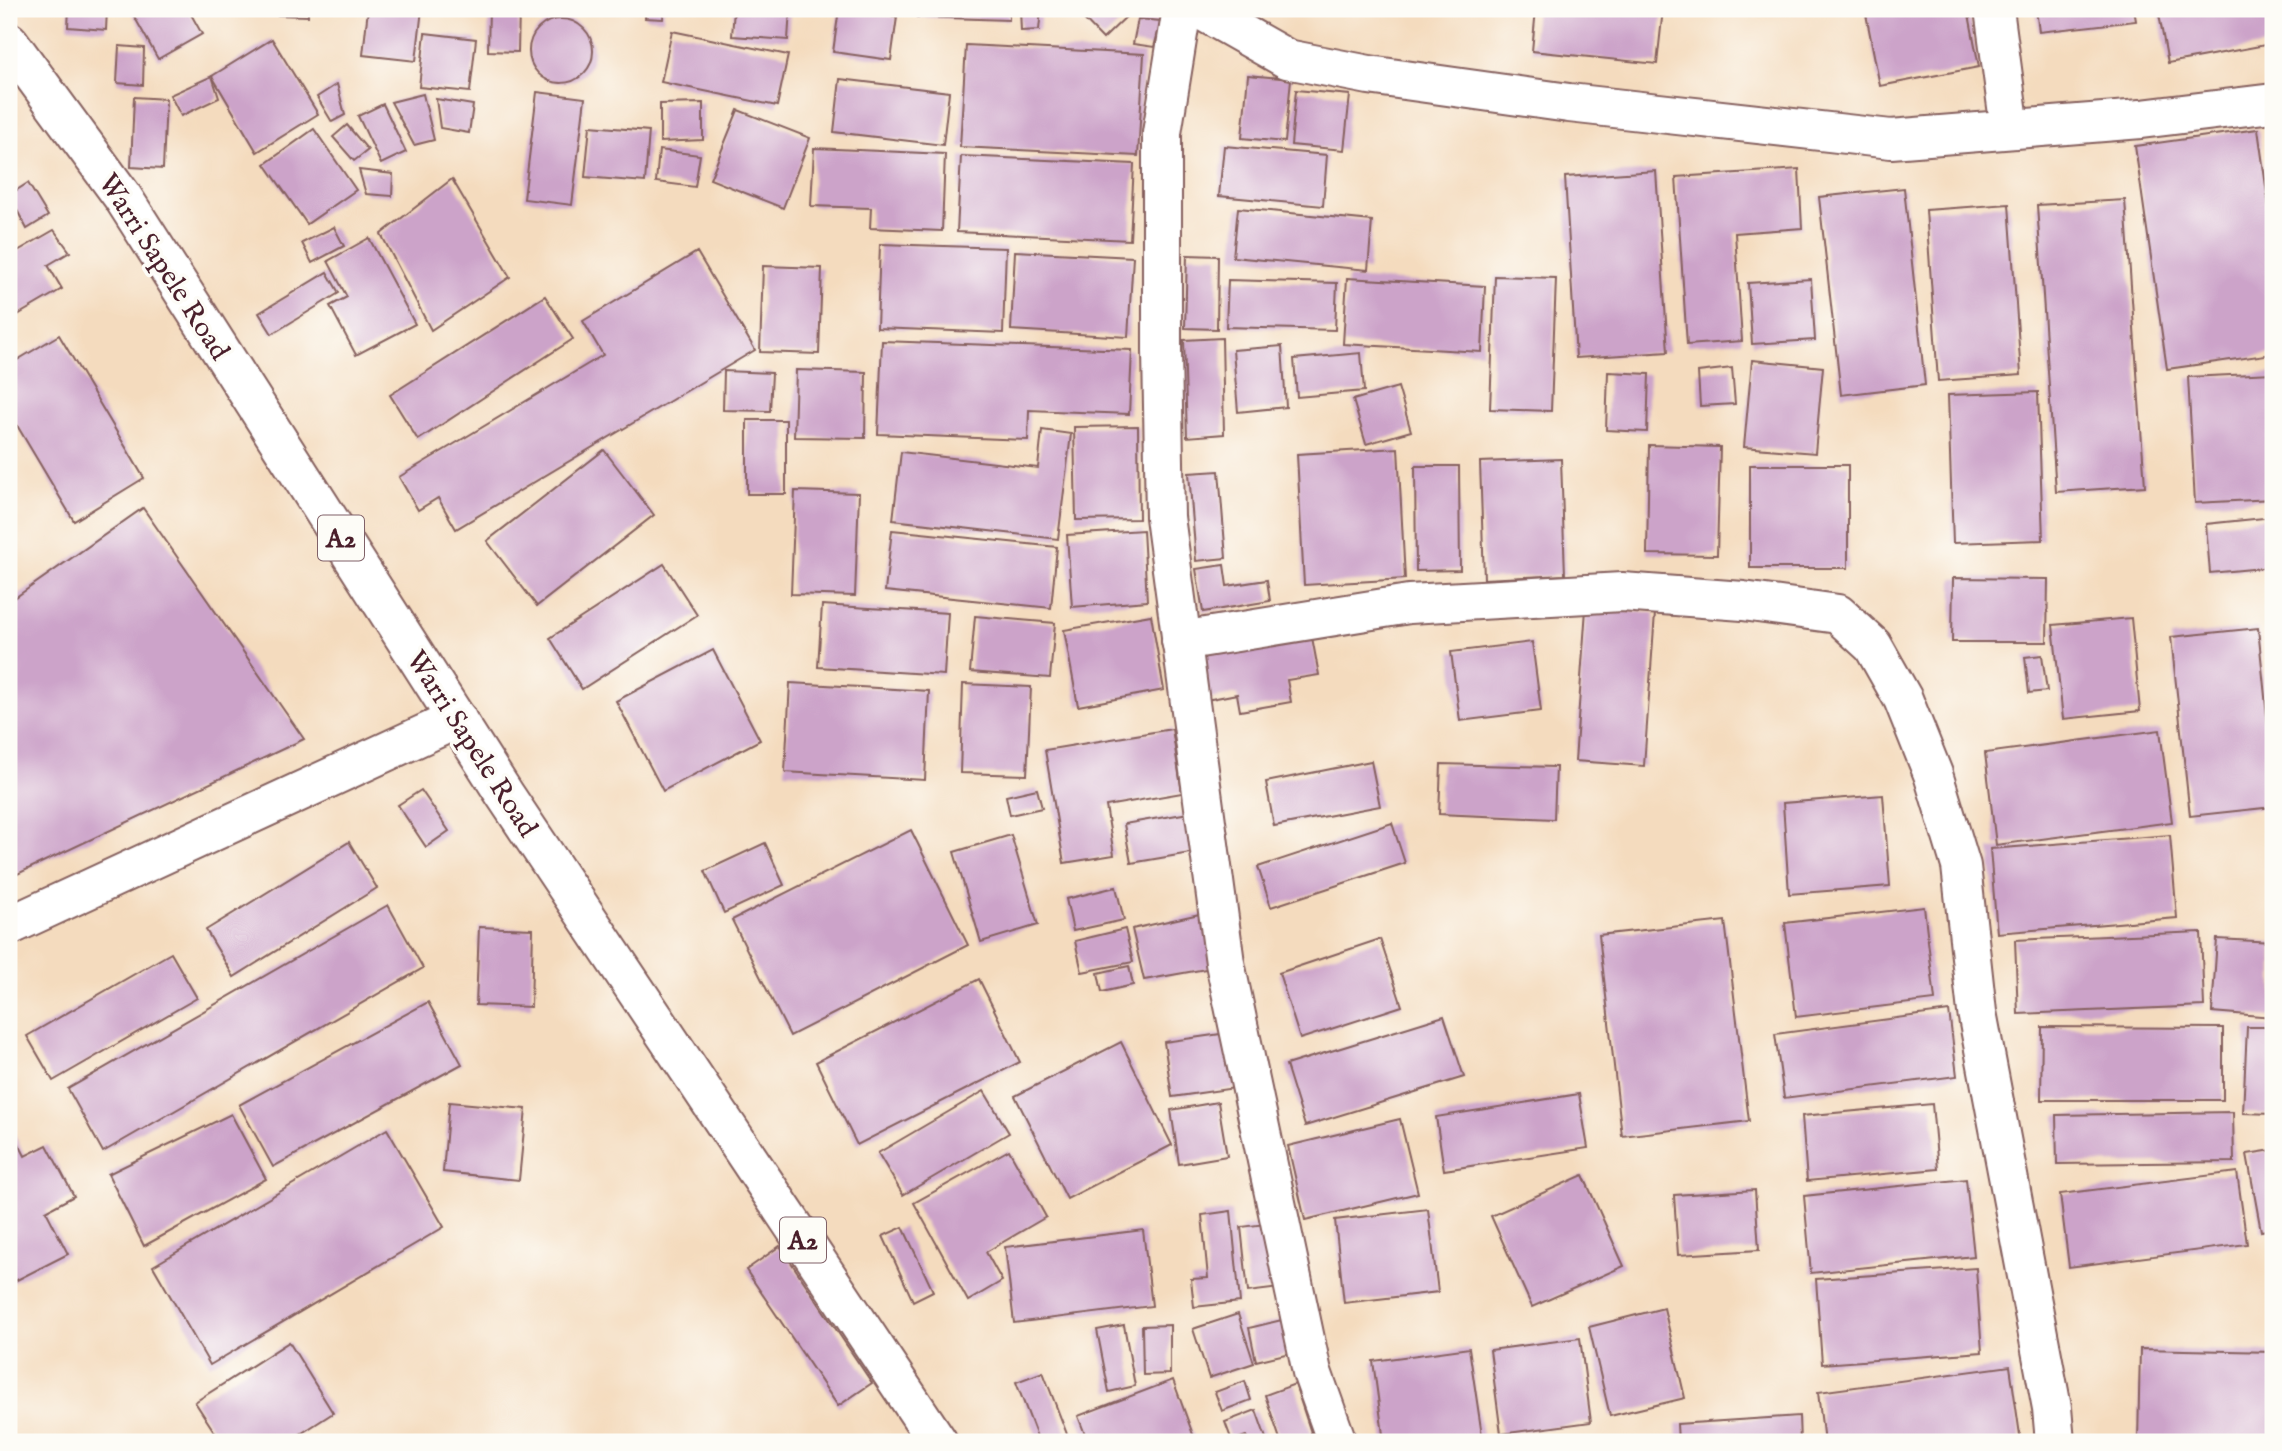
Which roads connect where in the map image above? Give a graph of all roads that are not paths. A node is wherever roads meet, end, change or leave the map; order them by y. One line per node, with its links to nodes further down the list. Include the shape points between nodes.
1 (1182, 9): 7 (main road, via 1161,133 1165,517)
2 (1199, 9): 6 (main road, via 1287,59 1369,75 1891,139)
3 (1994, 9): 6 (main road)
4 (9, 42): 8 (main road, Warri Sapele Road / A2, via 122,195)
5 (2273, 103): 6 (main road)
6 (2010, 129)
7 (1181, 641): 11 (main road, via 1225,963 1312,1372); 12 (main road, via 1409,604 1622,592 1838,614 1873,646 1903,699 1933,774 1961,866 1977,1012)
8 (457, 719): 9 (main road); 10 (main road, Warri Sapele Road / A2)
9 (9, 926)
10 (938, 1442)
11 (1337, 1442)
12 (2056, 1442)

